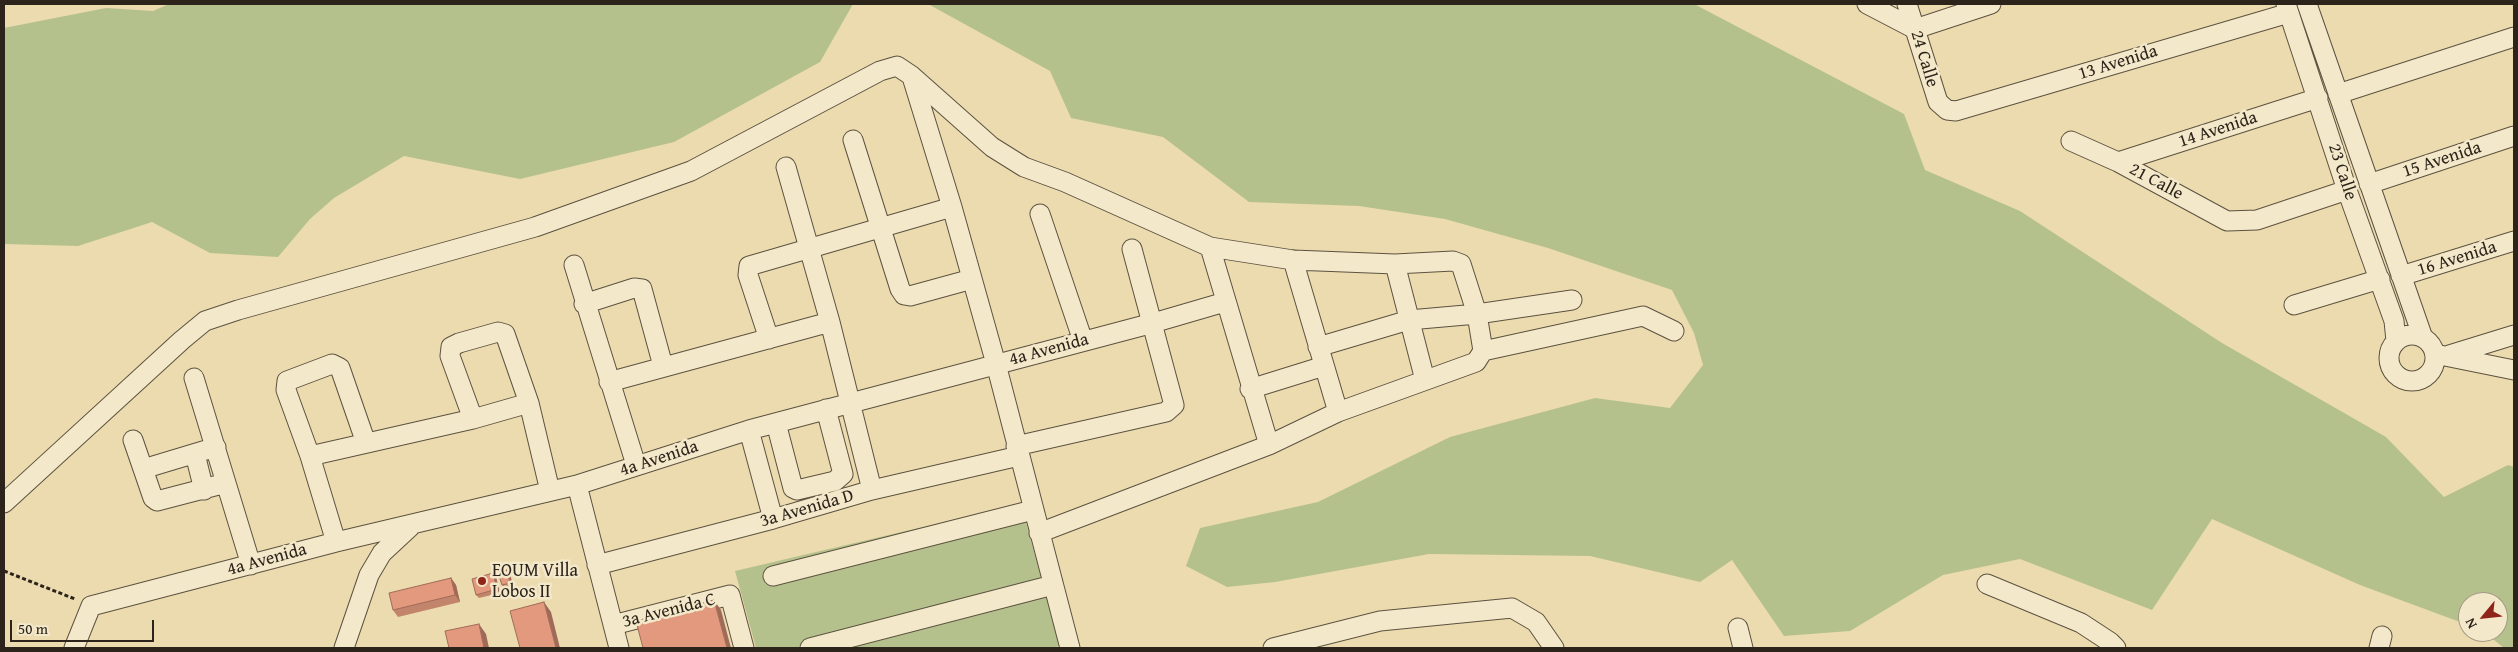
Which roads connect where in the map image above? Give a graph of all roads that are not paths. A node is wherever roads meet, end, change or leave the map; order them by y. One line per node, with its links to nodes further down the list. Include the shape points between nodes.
1 (1867, 4): 6 (street)
2 (1907, 4): 6 (street, 24 Calle)
3 (1991, 4): 6 (street)
4 (2307, 4): 9 (street, 23 Calle)
5 (2287, 8): 10 (street, 23 Calle); 11 (street, 13 Avenida, via 1956,111)
6 (1915, 29): 11 (street, 24 Calle, via 1938,102)
7 (2514, 37): 9 (street)
8 (912, 76): 19 (street); 23 (street, via 973,131 1024,167); 78 (street, via 897,66 880,71 691,171 535,227 205,321)
9 (2338, 94): 17 (street, 23 Calle)
10 (2318, 98): 15 (street, 14 Avenida); 18 (street, 23 Calle)
11 (1946, 110)
12 (2514, 136): 17 (street, 15 Avenida)
13 (853, 140): 21 (street)
14 (2071, 141): 15 (street, 21 Calle)
15 (2118, 162): 18 (street, 21 Calle, via 2227,220 2257,220)
16 (786, 167): 24 (street)
17 (2369, 184): 29 (street, 23 Calle)
18 (2347, 190): 30 (street, 23 Calle)
19 (952, 207): 21 (street); 31 (street)
20 (1040, 214): 44 (street)
21 (880, 228): 24 (street); 31 (street, via 904,295)
22 (2514, 241): 29 (street, 16 Avenida)
23 (1210, 246): 26 (street); 33 (street)
24 (808, 248): 38 (street); 43 (street, via 749,266 748,275)
25 (1132, 249): 39 (street)
26 (1293, 260): 28 (street); 46 (street)
27 (574, 264): 34 (street)
28 (1395, 264): 36 (street, via 1453,261 1461,264); 37 (street)
29 (2400, 276): 42 (street, 23 Calle)
30 (2380, 278): 35 (street); 45 (street, 23 Calle, via 2394,321)
31 (972, 279): 49 (street)
32 (1572, 300): 36 (street)
33 (1224, 302): 39 (street, 4a Avenida); 56 (street)
34 (584, 304): 50 (street, via 634,288 642,289); 55 (street)
35 (2294, 305)
36 (1477, 314): 37 (street); 47 (street)
37 (1409, 320): 46 (street); 54 (street)
38 (830, 322): 43 (street); 58 (street)
39 (1153, 323): 44 (street, 4a Avenida); 68 (street, 3a Avenida D, via 1174,405 1166,412)
40 (1674, 331): 47 (street, via 1643,316)
41 (2514, 335): 48 (street)
42 (2423, 338): 45 (street, via 2409,335); 48 (street)
43 (769, 339): 50 (street)
44 (1083, 341): 49 (street, 4a Avenida)
45 (2396, 341): 48 (street, via 2389,358 2394,372 2403,379 2414,381 2426,376)
46 (1318, 347): 51 (street)
47 (1484, 351): 54 (street, via 1476,362)
48 (2441, 355): 52 (street)
49 (996, 364): 58 (street, 4a Avenida); 68 (street)
50 (663, 366): 55 (street)
51 (1324, 366): 56 (street); 60 (street)
52 (2514, 370)
53 (194, 378): 67 (street)
54 (1425, 380): 60 (street)
55 (609, 382): 71 (street)
56 (1250, 388): 66 (street)
57 (529, 403): 61 (street); 61 (street, via 505,334 498,332 474,338 451,347 450,356); 77 (street)
58 (850, 403): 59 (street, 4a Avenida); 76 (street)
59 (826, 409): 62 (street, 4a Avenida); 62 (street, via 843,474 835,481 797,490 793,488)
60 (1338, 412): 66 (street)
61 (473, 419): 65 (street)
62 (776, 423): 63 (street, 4a Avenida)
63 (749, 430): 71 (street, 4a Avenida); 80 (street)
64 (133, 440): 72 (street)
65 (366, 443): 70 (street); 70 (street, via 345,377 340,368 332,364 288,381 286,390)
66 (1269, 445): 82 (street)
67 (216, 447): 69 (street); 73 (street)
68 (1018, 451): 76 (street, 3a Avenida D); 79 (street)
69 (195, 454): 72 (street); 75 (street)
70 (310, 456): 83 (street)
71 (636, 465): 74 (street, 4a Avenida)
72 (143, 470): 75 (street, via 157,501)
73 (226, 483): 75 (street); 84 (street)
74 (577, 485): 77 (street, 4a Avenida); 85 (street)
75 (204, 490)
76 (872, 490): 80 (street, 3a Avenida D)
77 (550, 491): 81 (street, 4a Avenida)
78 (4, 503)
79 (1033, 510): 82 (street); 86 (street)
80 (773, 519): 85 (street, 3a Avenida D)
81 (413, 524): 83 (street, 4a Avenida); 92 (street, via 382,553 370,575)
82 (1039, 533): 88 (street)
83 (336, 542): 84 (street, 4a Avenida)
84 (251, 565): 91 (street, 4a Avenida, via 91,606)
85 (597, 565): 89 (street)
86 (773, 576)
87 (1987, 584): 100 (street, via 2081,623)
88 (1053, 585): 95 (street); 96 (street)
89 (613, 625): 93 (street); 94 (street, 3a Avenida C, via 730,595)
90 (1738, 628): 99 (street)
91 (74, 648)
92 (344, 648)
93 (619, 648)
94 (744, 648)
95 (810, 648)
96 (1070, 648)
97 (1273, 648): 98 (street, via 1380,621 1512,608 1536,622)
98 (1554, 648)
99 (1743, 648)
100 (2116, 648)

